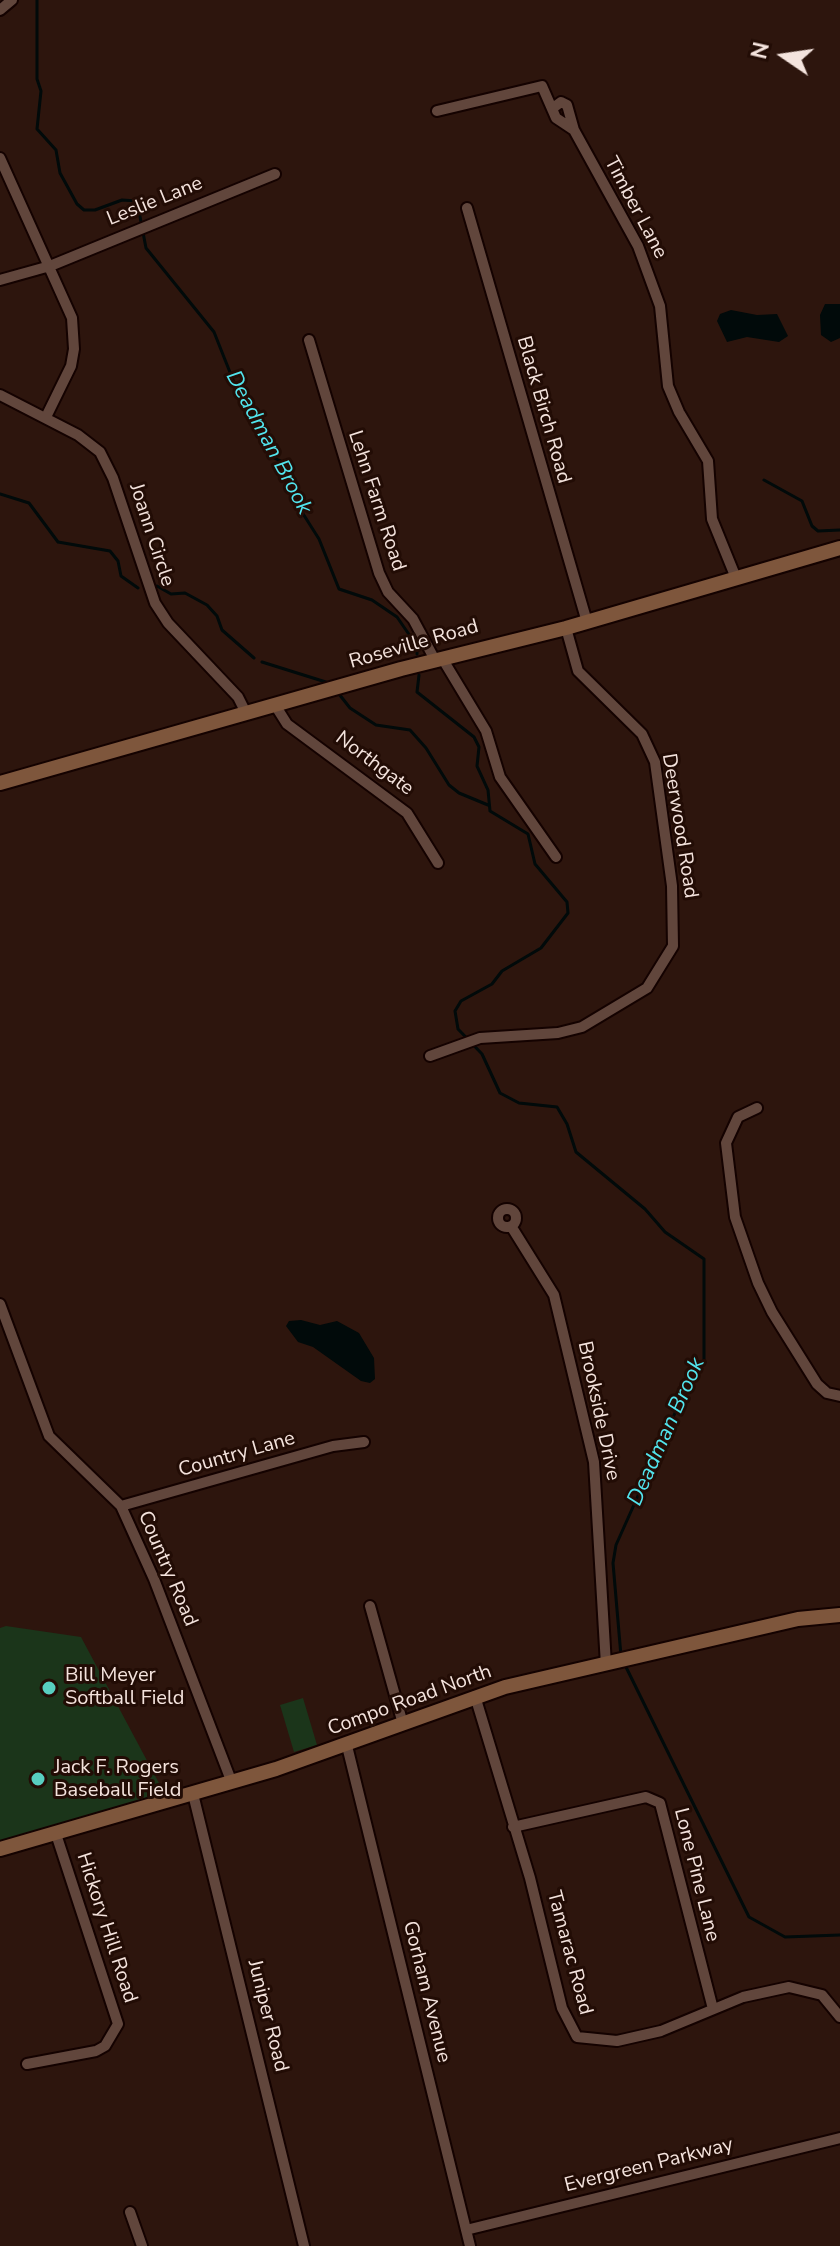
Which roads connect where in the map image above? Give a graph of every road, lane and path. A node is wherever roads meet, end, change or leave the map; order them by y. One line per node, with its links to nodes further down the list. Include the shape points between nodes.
1 (12, 0): 2 (street)
2 (0, 10)
3 (553, 108): 4 (street, Timber Lane, via 546,91 537,86); 5 (street, Timber Lane, via 559,122); 5 (street, Timber Lane, via 564,103)
4 (437, 111)
5 (574, 130): 15 (street, Timber Lane, via 653,284 668,386 708,461 712,519)
6 (0, 158): 9 (street)
7 (275, 174): 9 (street, Leslie Lane)
8 (467, 208): 16 (street, Black Birch Road)
9 (50, 266): 10 (street, Leslie Lane); 13 (street, via 72,318 74,349)
10 (0, 280)
11 (309, 340): 18 (street, Lehn Farm Road, via 379,573)
12 (0, 395): 13 (street, Joann Circle)
13 (46, 417): 20 (street, Joann Circle, via 100,452 155,603 238,697)
14 (840, 548): 15 (street, Roseville Road)
15 (736, 578): 16 (street, Roseville Road)
16 (587, 622): 17 (street, Roseville Road)
17 (566, 628): 18 (street, Roseville Road); 24 (street, Deerwood Road, via 578,671 642,734 655,762 675,941 639,995 582,1027 470,1042)
18 (439, 659): 19 (street, Roseville Road); 22 (street, Lehn Farm Road, via 486,731 500,777)
19 (275, 705): 20 (street, Roseville Road); 23 (street, Northgate, via 287,724 407,813)
20 (246, 713): 21 (street, Roseville Road)
21 (0, 783)
22 (556, 857)
23 (438, 863)
24 (430, 1056)
25 (757, 1108): 28 (street, via 738,1117 726,1143 735,1217 772,1312 817,1384)
26 (511, 1226): 33 (street, Brookside Drive, via 554,1295 594,1462)
27 (0, 1304): 30 (street, Country Road, via 49,1436)
28 (840, 1396)
29 (364, 1442): 30 (street, Country Lane, via 333,1446)
30 (121, 1506): 37 (street, Country Road)
31 (370, 1606): 35 (street)
32 (840, 1615): 33 (street, Compo Road North, via 798,1619)
33 (617, 1662): 34 (street, Compo Road North)
34 (475, 1696): 35 (street, Compo Road North); 39 (street, Tamarac Road)
35 (403, 1724): 36 (street, Compo Road North)
36 (347, 1746): 37 (street, Compo Road North); 47 (street, Gorham Avenue)
37 (232, 1783): 38 (street, Compo Road North)
38 (193, 1794): 40 (street, Compo Road North); 49 (street, Juniper Road)
39 (513, 1827): 42 (street, Tamarac Road, via 562,2008 577,2037 617,2041 661,2031); 42 (street, Lone Pine Lane, via 646,1797 660,1803)
40 (56, 1834): 41 (street, Compo Road North); 44 (street, Hickory Hill Road, via 118,2024 96,2051)
41 (0, 1849)
42 (713, 2009): 43 (street, Tamarac Road, via 789,1987 822,1995)
43 (840, 2017)
44 (27, 2064)
45 (840, 2138): 47 (street, Evergreen Parkway)
46 (130, 2212): 48 (street)
47 (466, 2230): 50 (street, Gorham Avenue)
48 (142, 2246)
49 (304, 2246)
50 (470, 2246)

